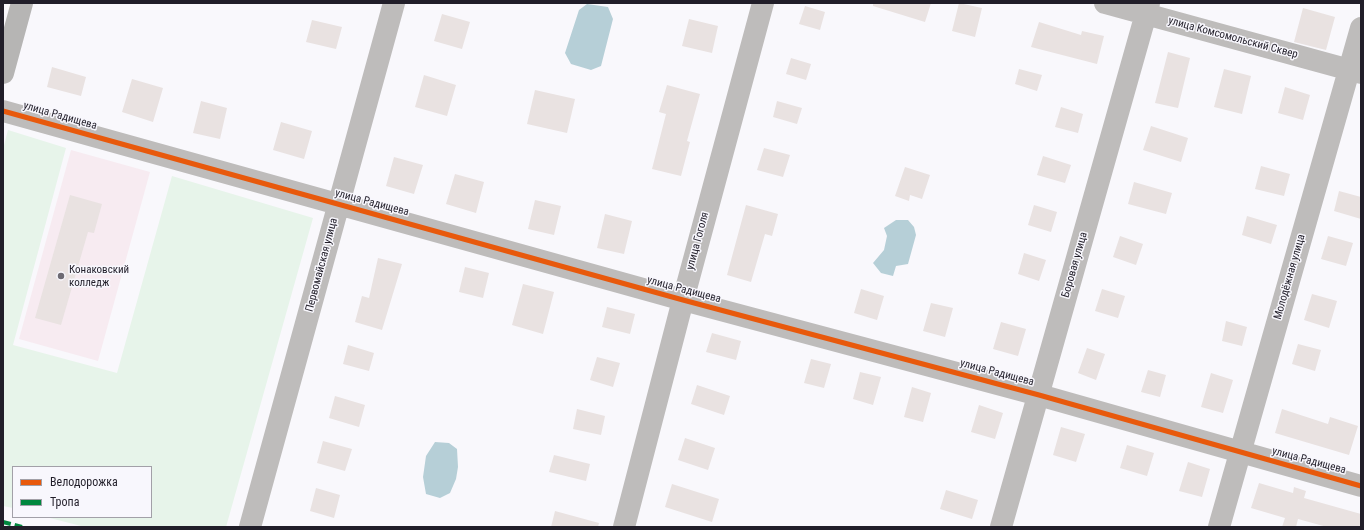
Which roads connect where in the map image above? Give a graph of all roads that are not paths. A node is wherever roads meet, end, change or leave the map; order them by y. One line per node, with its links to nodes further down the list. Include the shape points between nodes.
1 (22, 3): 8 (main road)
2 (394, 3): 10 (street, Первомайская улица)
3 (763, 3): 11 (street, улица Гоголя)
4 (1105, 3): 5 (street, улица Комсомольский Сквер)
5 (1147, 9): 7 (street, улица Комсомольский Сквер); 12 (street, Боровая улица)
6 (1361, 28): 7 (street, Молодёжная улица)
7 (1355, 72): 13 (street, Молодёжная улица)
8 (3, 73)
9 (3, 110): 10 (street, улица Радищева)
10 (338, 204): 11 (street, улица Радищева); 15 (street, Первомайская улица)
11 (683, 300): 12 (street, улица Радищева); 16 (street, улица Гоголя)
12 (1039, 395): 13 (street, улица Радищева); 17 (street, Боровая улица)
13 (1240, 453): 14 (street, улица Радищева); 18 (street, Молодёжная улица)
14 (1361, 486)
15 (250, 527)
16 (624, 527)
17 (1001, 527)
18 (1219, 527)

